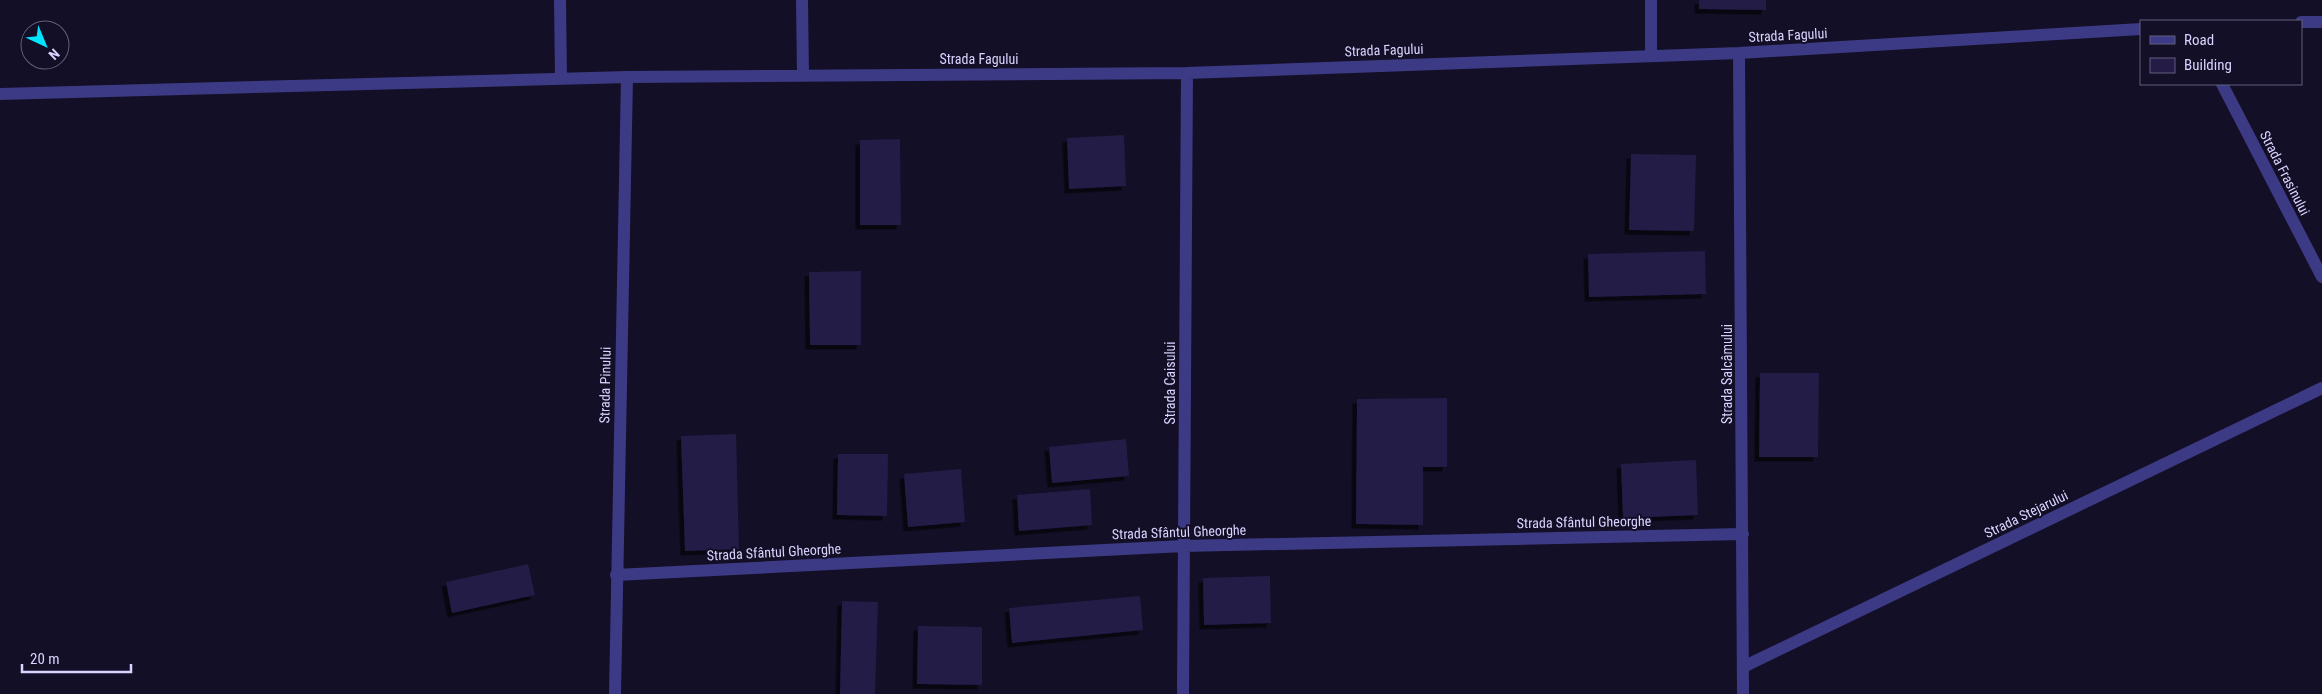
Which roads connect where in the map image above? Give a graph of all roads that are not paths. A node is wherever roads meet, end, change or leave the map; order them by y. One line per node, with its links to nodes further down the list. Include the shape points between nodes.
1 (560, 0): 12 (street)
2 (802, 0): 10 (street)
3 (1651, 0): 8 (street)
4 (2302, 22): 5 (street)
5 (2322, 22)
6 (2140, 29): 7 (street, Strada Fagului)
7 (1739, 53): 8 (street, Strada Fagului); 17 (street, Strada Salcâmului)
8 (1651, 55): 9 (street, Strada Fagului)
9 (1187, 72): 10 (street, Strada Fagului); 18 (street, Strada Caisului)
10 (803, 75): 11 (street, Strada Fagului)
11 (627, 77): 12 (street, Strada Fagului); 19 (street, Strada Pinului)
12 (561, 78): 14 (street, Strada Fagului)
13 (2223, 85): 15 (street, Strada Frasinului)
14 (0, 94)
15 (2322, 277)
16 (2322, 388): 20 (street, Strada Stejarului)
17 (1743, 534): 18 (street, Strada Sfântul Gheorghe); 20 (street, Strada Salcâmului)
18 (1183, 546): 19 (street, Strada Sfântul Gheorghe); 22 (street, Strada Caisului)
19 (616, 575): 21 (street, Strada Pinului)
20 (1743, 667): 23 (street, Strada Salcâmului)
21 (615, 694)
22 (1183, 694)
23 (1743, 694)

